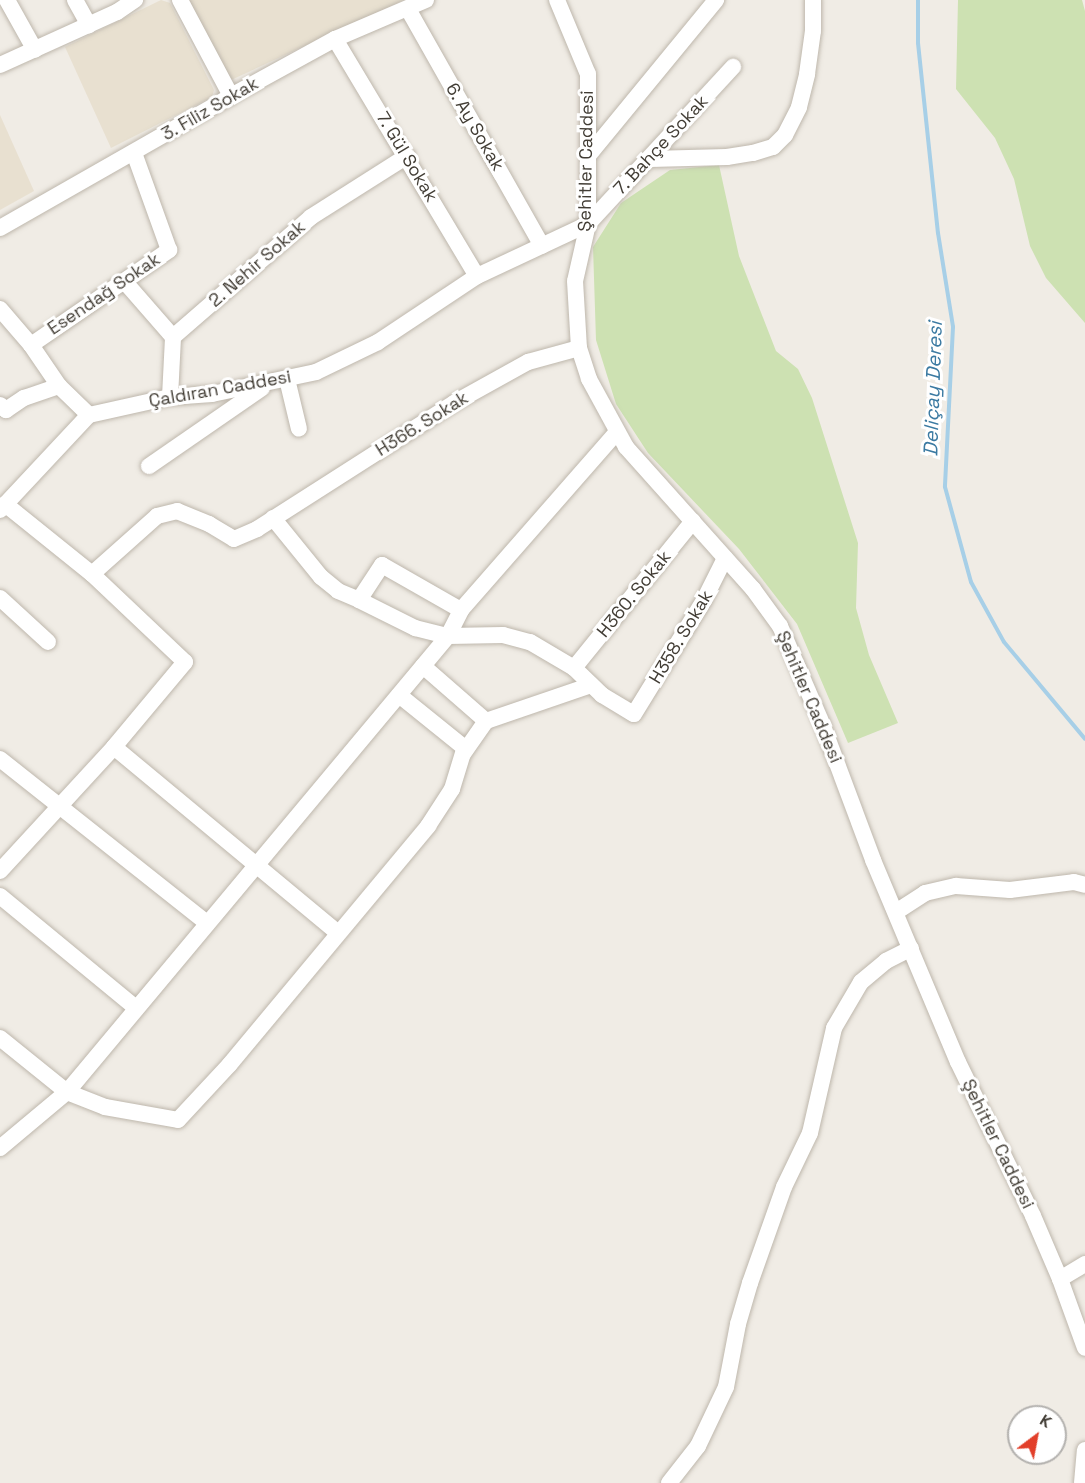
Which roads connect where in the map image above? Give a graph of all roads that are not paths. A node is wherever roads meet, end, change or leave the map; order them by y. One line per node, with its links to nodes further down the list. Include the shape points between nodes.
1 (7, 0): 11 (street)
2 (75, 0): 9 (street)
3 (135, 0): 9 (street)
4 (180, 0): 14 (street)
5 (557, 0): 17 (street, Şehitler Caddesi, via 588,74)
6 (716, 0): 17 (street)
7 (813, 0): 18 (street, via 813,31 799,107 785,135 773,147 727,157)
8 (420, 2): 10 (street, 3. Filiz Sokak); 21 (street, 6. Ay Sokak)
9 (89, 24): 11 (street)
10 (335, 39): 14 (street, 3. Filiz Sokak); 16 (street, 7. Gül Sokak)
11 (35, 50): 12 (street)
12 (0, 65)
13 (733, 67): 18 (street, 7. Bahçe Sokak)
14 (231, 96): 15 (street, 3. Filiz Sokak)
15 (134, 153): 20 (street, 3. Filiz Sokak); 23 (street, Esendağ Sokak, via 169,250)
16 (407, 156): 22 (street, 7. Gül Sokak); 25 (street, 2. Nehir Sokak, via 311,217)
17 (588, 156): 19 (street, Şehitler Caddesi)
18 (650, 159): 19 (street, 7. Bahçe Sokak)
19 (588, 224): 21 (street, Çaldıran Caddesi); 27 (street, Şehitler Caddesi, via 575,281)
20 (0, 228)
21 (542, 246): 22 (street, Çaldıran Caddesi)
22 (477, 276): 28 (street, Çaldıran Caddesi, via 378,342 316,372)
23 (125, 282): 25 (street); 26 (street, Esendağ Sokak)
24 (4, 320): 26 (street)
25 (173, 337): 30 (street)
26 (31, 345): 29 (street, Esendağ Sokak)
27 (579, 348): 34 (street, Şehitler Caddesi, via 589,379); 37 (street, H366. Sokak, via 528,362)
28 (278, 381): 30 (street, Çaldıran Caddesi, via 213,394); 33 (street); 35 (street)
29 (59, 386): 31 (street, via 24,398); 32 (street, Esendağ Sokak)
30 (170, 397): 32 (street, Çaldıran Caddesi)
31 (2, 411)
32 (89, 415): 36 (street)
33 (299, 429)
34 (617, 432): 38 (street, Şehitler Caddesi); 43 (street)
35 (150, 466)
36 (3, 507): 40 (street)
37 (273, 518): 40 (street, H366. Sokak, via 234,539 177,511 157,516); 42 (street, via 321,577)
38 (693, 521): 39 (street, Şehitler Caddesi); 47 (street, H360. Sokak)
39 (725, 558): 48 (street, H358. Sokak, via 704,600 634,714); 59 (street, Şehitler Caddesi, via 780,626)
40 (92, 574): 51 (street, via 185,662)
41 (0, 598): 45 (street)
42 (359, 600): 43 (street, via 382,565); 44 (street, via 416,628)
43 (461, 610): 44 (street)
44 (448, 636): 46 (street); 47 (street, via 503,635 530,642)
45 (48, 642)
46 (423, 666): 49 (street); 50 (street)
47 (574, 668): 48 (street)
48 (591, 685): 50 (street)
49 (399, 694): 52 (street); 55 (street)
50 (486, 721): 52 (street)
51 (114, 747): 54 (street); 55 (street)
52 (466, 749): 61 (street, via 452,789 428,826)
53 (0, 759): 54 (street)
54 (61, 805): 56 (street); 60 (street)
55 (255, 865): 60 (street); 61 (street)
56 (0, 871)
57 (1085, 885): 59 (street, via 1074,882 1010,890 956,886 925,893)
58 (0, 896): 63 (street)
59 (896, 912): 62 (street, Şehitler Caddesi)
60 (207, 923): 63 (street)
61 (338, 932): 65 (street, via 230,1064 178,1120 105,1107)
62 (911, 948): 68 (street, Şehitler Caddesi, via 958,1062); 71 (street, via 886,961 861,982 834,1028 810,1133 784,1187 750,1283 726,1387 698,1446)
63 (136, 1008): 65 (street)
64 (0, 1038): 65 (street)
65 (66, 1092): 66 (street)
66 (0, 1148)
67 (1085, 1264): 68 (street)
68 (1060, 1279): 69 (street, Şehitler Caddesi)
69 (1085, 1348)
70 (1085, 1450): 72 (street)
71 (669, 1483)
72 (1082, 1483)

